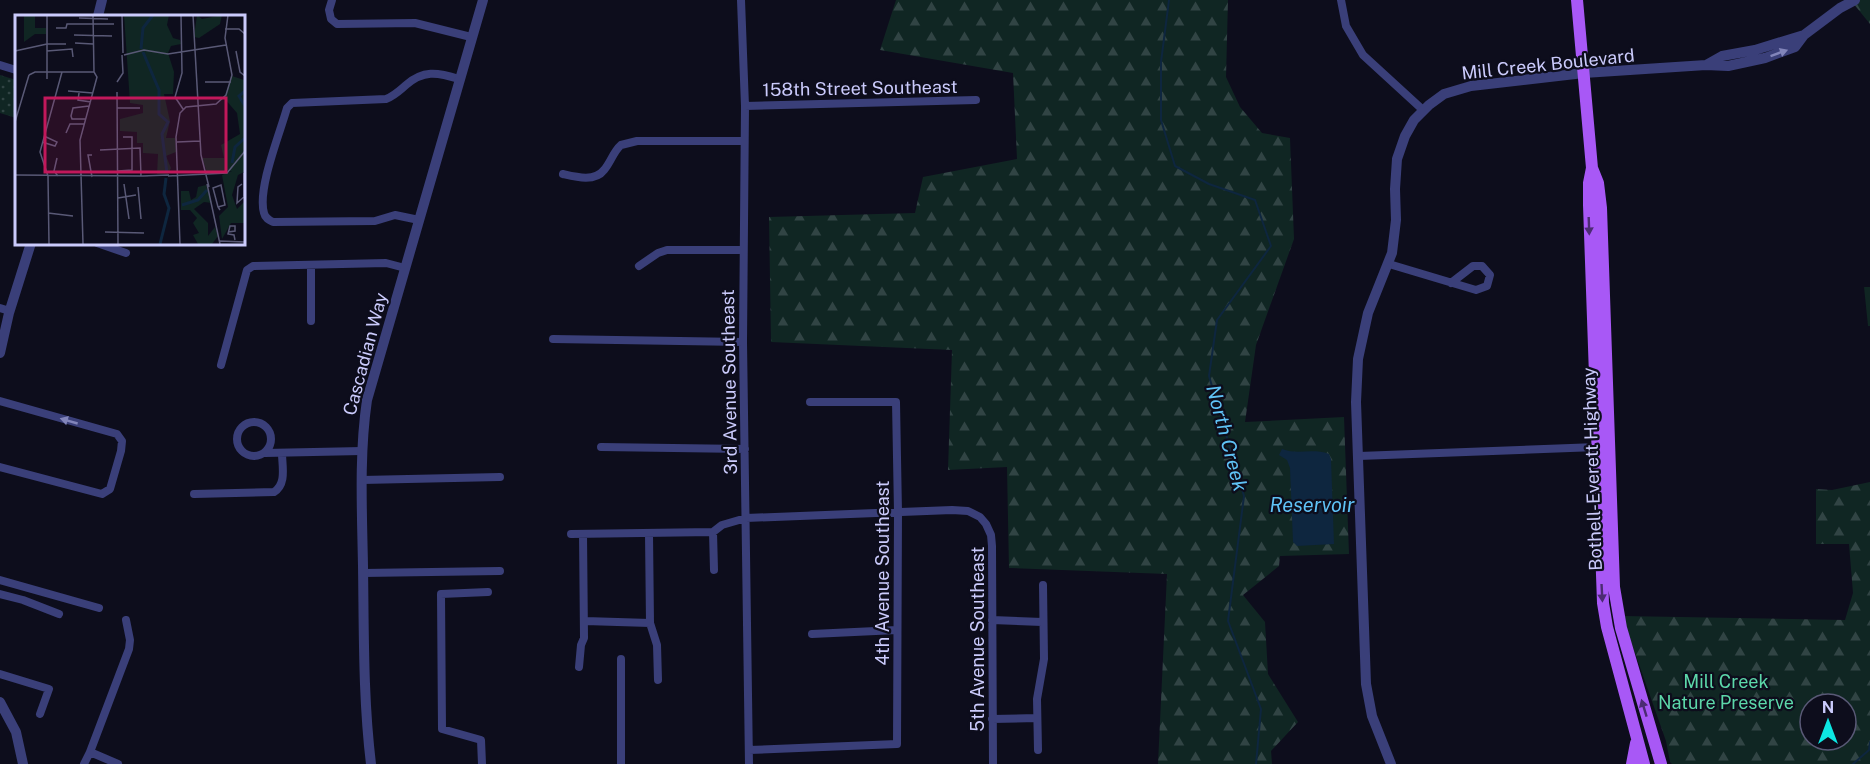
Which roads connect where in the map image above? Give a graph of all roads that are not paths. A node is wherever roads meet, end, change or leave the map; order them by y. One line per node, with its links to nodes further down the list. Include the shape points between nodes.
1 (102, 0): 9 (street)
2 (332, 0): 10 (street, via 329,10 337,24 415,23)
3 (483, 0): 10 (street, Cascadian Way)
4 (741, 0): 16 (street, 3rd Avenue Southeast)
5 (1341, 0): 17 (street, via 1346,26 1364,55)
6 (1576, 0): 13 (main road, Bothell-Everett Highway)
7 (1855, 0): 8 (street, Mill Creek Boulevard)
8 (1842, 4): 13 (street, Mill Creek Boulevard, via 1795,47 1765,58 1728,66)
9 (98, 15)
10 (471, 37): 14 (street, Cascadian Way)
11 (0, 65): 12 (street)
12 (15, 70)
13 (1584, 73): 17 (street, Mill Creek Boulevard, via 1462,88 1444,94); 19 (main road, Bothell-Everett Highway)
14 (459, 79): 21 (street, Cascadian Way); 21 (street, via 425,74 386,99 292,103 287,108 264,187 263,212 267,219 277,222 375,221 395,215)
15 (976, 100): 16 (street, 158th Street Southeast)
16 (745, 106): 18 (street, 3rd Avenue Southeast)
17 (1423, 110): 26 (street, Mill Creek Boulevard, via 1405,136 1397,159 1395,242)
18 (744, 141): 20 (street, via 637,141 621,145 597,176); 24 (street, 3rd Avenue Southeast)
19 (1592, 168): 37 (main road, Bothell-Everett Highway, one-way to 37, via 1589,205); 40 (main road, Bothell-Everett Highway, via 1601,208)
20 (563, 174)
21 (419, 220): 29 (street, Cascadian Way)
22 (31, 244): 31 (street)
23 (100, 244): 25 (street)
24 (743, 249): 28 (street, via 667,250); 34 (street, 3rd Avenue Southeast)
25 (126, 253)
26 (1389, 264): 30 (street); 47 (street, Mill Creek Boulevard, via 1362,332 1356,386)
27 (311, 265): 29 (street, via 386,263); 32 (street); 36 (street, via 253,266 247,270)
28 (639, 266)
29 (405, 268): 44 (street, Cascadian Way, via 367,400)
30 (1451, 283): 30 (street, via 1480,290 1488,285 1490,275 1482,266 1473,266)
31 (5, 309): 35 (street)
32 (311, 321)
33 (553, 339): 34 (street)
34 (743, 342): 43 (street, 3rd Avenue Southeast)
35 (0, 353)
36 (220, 365)
37 (1596, 386): 40 (main road, via 1601,401 1603,441); 42 (main road, Bothell-Everett Highway)
38 (0, 401): 48 (street, one-way to 38, via 102,494 110,489 122,441 117,434)
39 (810, 402): 52 (street, 4th Avenue Southeast, via 896,402)
40 (1609, 444): 53 (main road, Bothell-Everett Highway)
41 (601, 447): 43 (street)
42 (1597, 447): 47 (street); 53 (main road, via 1603,452 1605,496); 83 (main road, Bothell-Everett Highway, one-way to 83, via 1603,603)
43 (745, 449): 54 (street, 3rd Avenue Southeast)
44 (362, 451): 46 (street); 50 (street, Cascadian Way)
45 (264, 453): 45 (street, via 271,444 270,431 260,422 246,423 237,433 238,447 249,456); 46 (street)
46 (282, 453): 51 (street, via 282,483 274,492)
47 (1359, 456): 95 (street, Mill Creek Boulevard, via 1367,690 1372,716)
48 (0, 467)
49 (500, 477): 50 (street)
50 (362, 480): 61 (street, Cascadian Way)
51 (194, 494)
52 (898, 512): 54 (street); 69 (street, 5th Avenue Southeast, via 952,510 980,517 991,535); 73 (street, 4th Avenue Southeast)
53 (1611, 518): 98 (main road, Bothell-Everett Highway, one-way to 53, via 1620,628)
54 (746, 519): 55 (street, via 727,523); 84 (street, 3rd Avenue Southeast)
55 (714, 532): 58 (street); 59 (street)
56 (571, 534): 57 (street)
57 (583, 534): 58 (street); 70 (street)
58 (649, 534): 72 (street)
59 (714, 570)
60 (500, 571): 61 (street)
61 (363, 573): 90 (street, Cascadian Way, via 365,714)
62 (0, 580): 66 (street)
63 (1042, 585): 71 (street)
64 (488, 592): 91 (street, via 441,594 442,729 481,740)
65 (0, 594): 67 (street)
66 (99, 608)
67 (59, 614)
68 (126, 620): 86 (street, via 129,649)
69 (992, 620): 71 (street); 82 (street, 5th Avenue Southeast)
70 (585, 621): 72 (street); 76 (street)
71 (1042, 622): 81 (street, via 1044,659)
72 (650, 623): 78 (street, via 657,645)
73 (897, 630): 74 (street); 84 (street, 4th Avenue Southeast, via 897,744)
74 (812, 634)
75 (621, 659): 92 (street)
76 (579, 667)
77 (0, 674): 80 (street, via 49,688)
78 (658, 680)
79 (0, 702): 87 (street, via 16,732)
80 (40, 714)
81 (1037, 718): 82 (street); 85 (street)
82 (993, 719): 94 (street, 5th Avenue Southeast)
83 (1637, 735): 96 (main road); 97 (main road, Bothell-Everett Highway)
84 (749, 750): 93 (street, 3rd Avenue Southeast)
85 (1038, 750)
86 (90, 752): 88 (street); 89 (street)
87 (23, 764)
88 (84, 764)
89 (118, 764)
90 (371, 764)
91 (482, 764)
92 (621, 764)
93 (749, 764)
94 (993, 764)
95 (1391, 764)
96 (1632, 764)
97 (1644, 764)
98 (1661, 764)

